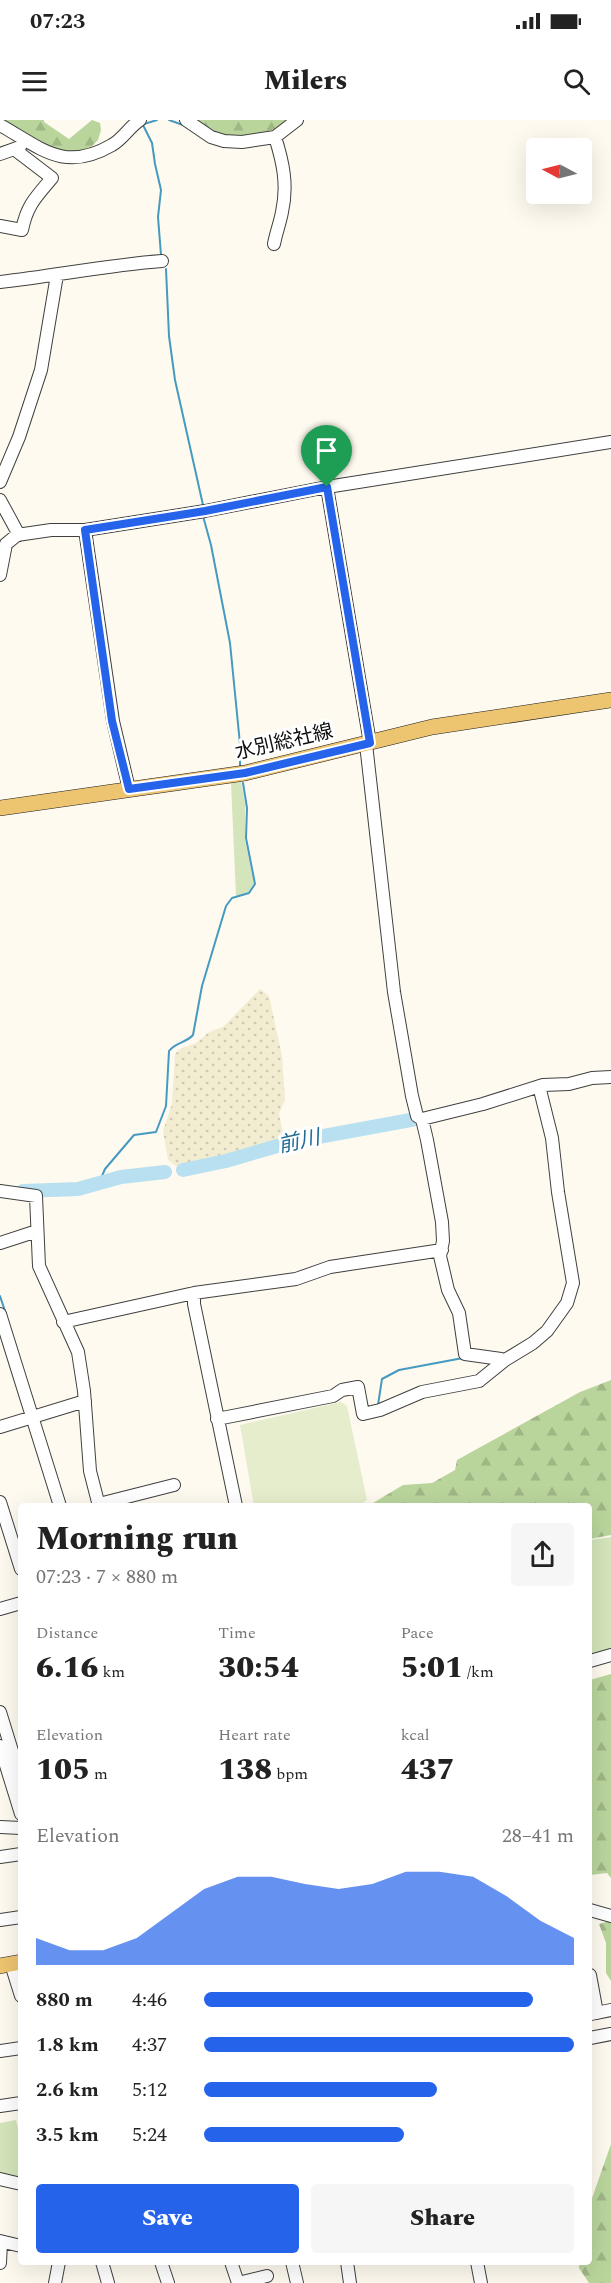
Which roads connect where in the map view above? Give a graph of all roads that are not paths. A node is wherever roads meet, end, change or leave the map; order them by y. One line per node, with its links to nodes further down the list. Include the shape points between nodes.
1 (140, 120): 6 (street, via 114,144 72,158 50,154)
2 (186, 120): 5 (street, via 224,141)
3 (294, 121): 5 (street)
4 (0, 125): 6 (street)
5 (275, 137): 10 (street, via 285,175 283,210)
6 (32, 143): 7 (street)
7 (14, 149): 8 (street); 9 (street, via 51,178 30,203 22,230)
8 (0, 154)
9 (0, 226)
10 (274, 244)
11 (162, 261): 12 (street)
12 (57, 275): 13 (street); 15 (street, via 41,370)
13 (0, 282)
14 (611, 442): 16 (street)
15 (0, 482)
16 (327, 487): 18 (street); 22 (street)
17 (0, 500): 19 (street)
18 (85, 530): 19 (street); 23 (street, via 111,710)
19 (19, 535): 20 (street, via 6,543)
20 (0, 575)
21 (611, 700): 22 (main road, 水別総社線, via 432,727)
22 (368, 743): 23 (main road, 水別総社線, via 245,773); 27 (street, via 394,992 412,1096 417,1116)
23 (129, 789): 24 (main road, 水別総社線)
24 (0, 808)
25 (611, 1077): 26 (street)
26 (539, 1086): 27 (street); 38 (street, via 556,1161 573,1283 567,1303 547,1331 480,1381 422,1392 371,1412 363,1414 358,1387 333,1396)
27 (422, 1119): 31 (street, via 442,1222)
28 (0, 1191): 29 (street, via 36,1196)
29 (37, 1231): 30 (street); 34 (street, via 39,1266)
30 (0, 1243)
31 (442, 1250): 32 (street, via 330,1267 296,1279); 35 (street, via 442,1267 459,1313 465,1354)
32 (194, 1293): 34 (street); 38 (street)
33 (0, 1314): 37 (street)
34 (66, 1321): 36 (street, via 78,1352)
35 (501, 1359)
36 (85, 1401): 37 (street); 43 (street, via 90,1471)
37 (32, 1417): 39 (street); 42 (street)
38 (217, 1419): 45 (street)
39 (0, 1427)
40 (174, 1485): 44 (street)
41 (0, 1503): 46 (street)
42 (59, 1503)
43 (101, 1503)
44 (105, 1503)
45 (235, 1503)
46 (18, 1560)
47 (18, 1604): 48 (street)
48 (0, 1609)
49 (611, 1655): 50 (street)
50 (592, 1660)
51 (0, 1712): 53 (street)
52 (0, 1746): 53 (street)
53 (13, 1781): 54 (street)
54 (18, 1802)
55 (0, 1827): 56 (street)
56 (18, 1828)
57 (18, 1854): 58 (street)
58 (0, 1857)
59 (592, 1911): 60 (street)
60 (611, 1916)
61 (18, 1917): 62 (street)
62 (0, 1920)
63 (11, 1964): 64 (street)
64 (18, 1986)
65 (611, 2010): 66 (street)
66 (593, 2013)
67 (611, 2034): 68 (street)
68 (592, 2038)
69 (18, 2048): 70 (street)
70 (0, 2051)
71 (18, 2103): 72 (street)
72 (0, 2106)
73 (0, 2179): 74 (street)
74 (18, 2183)
75 (1, 2242): 76 (street); 77 (street)
76 (18, 2245)
77 (0, 2263)
78 (59, 2265): 87 (street)
79 (102, 2265): 88 (street)
80 (162, 2265): 89 (street)
81 (171, 2265): 90 (street)
82 (232, 2265): 91 (street)
83 (293, 2265): 92 (street)
84 (347, 2265): 93 (street)
85 (478, 2265): 94 (street)
86 (267, 2276): 91 (street)
87 (55, 2283)
88 (108, 2283)
89 (168, 2283)
90 (177, 2283)
91 (238, 2283)
92 (297, 2283)
93 (350, 2283)
94 (481, 2283)

